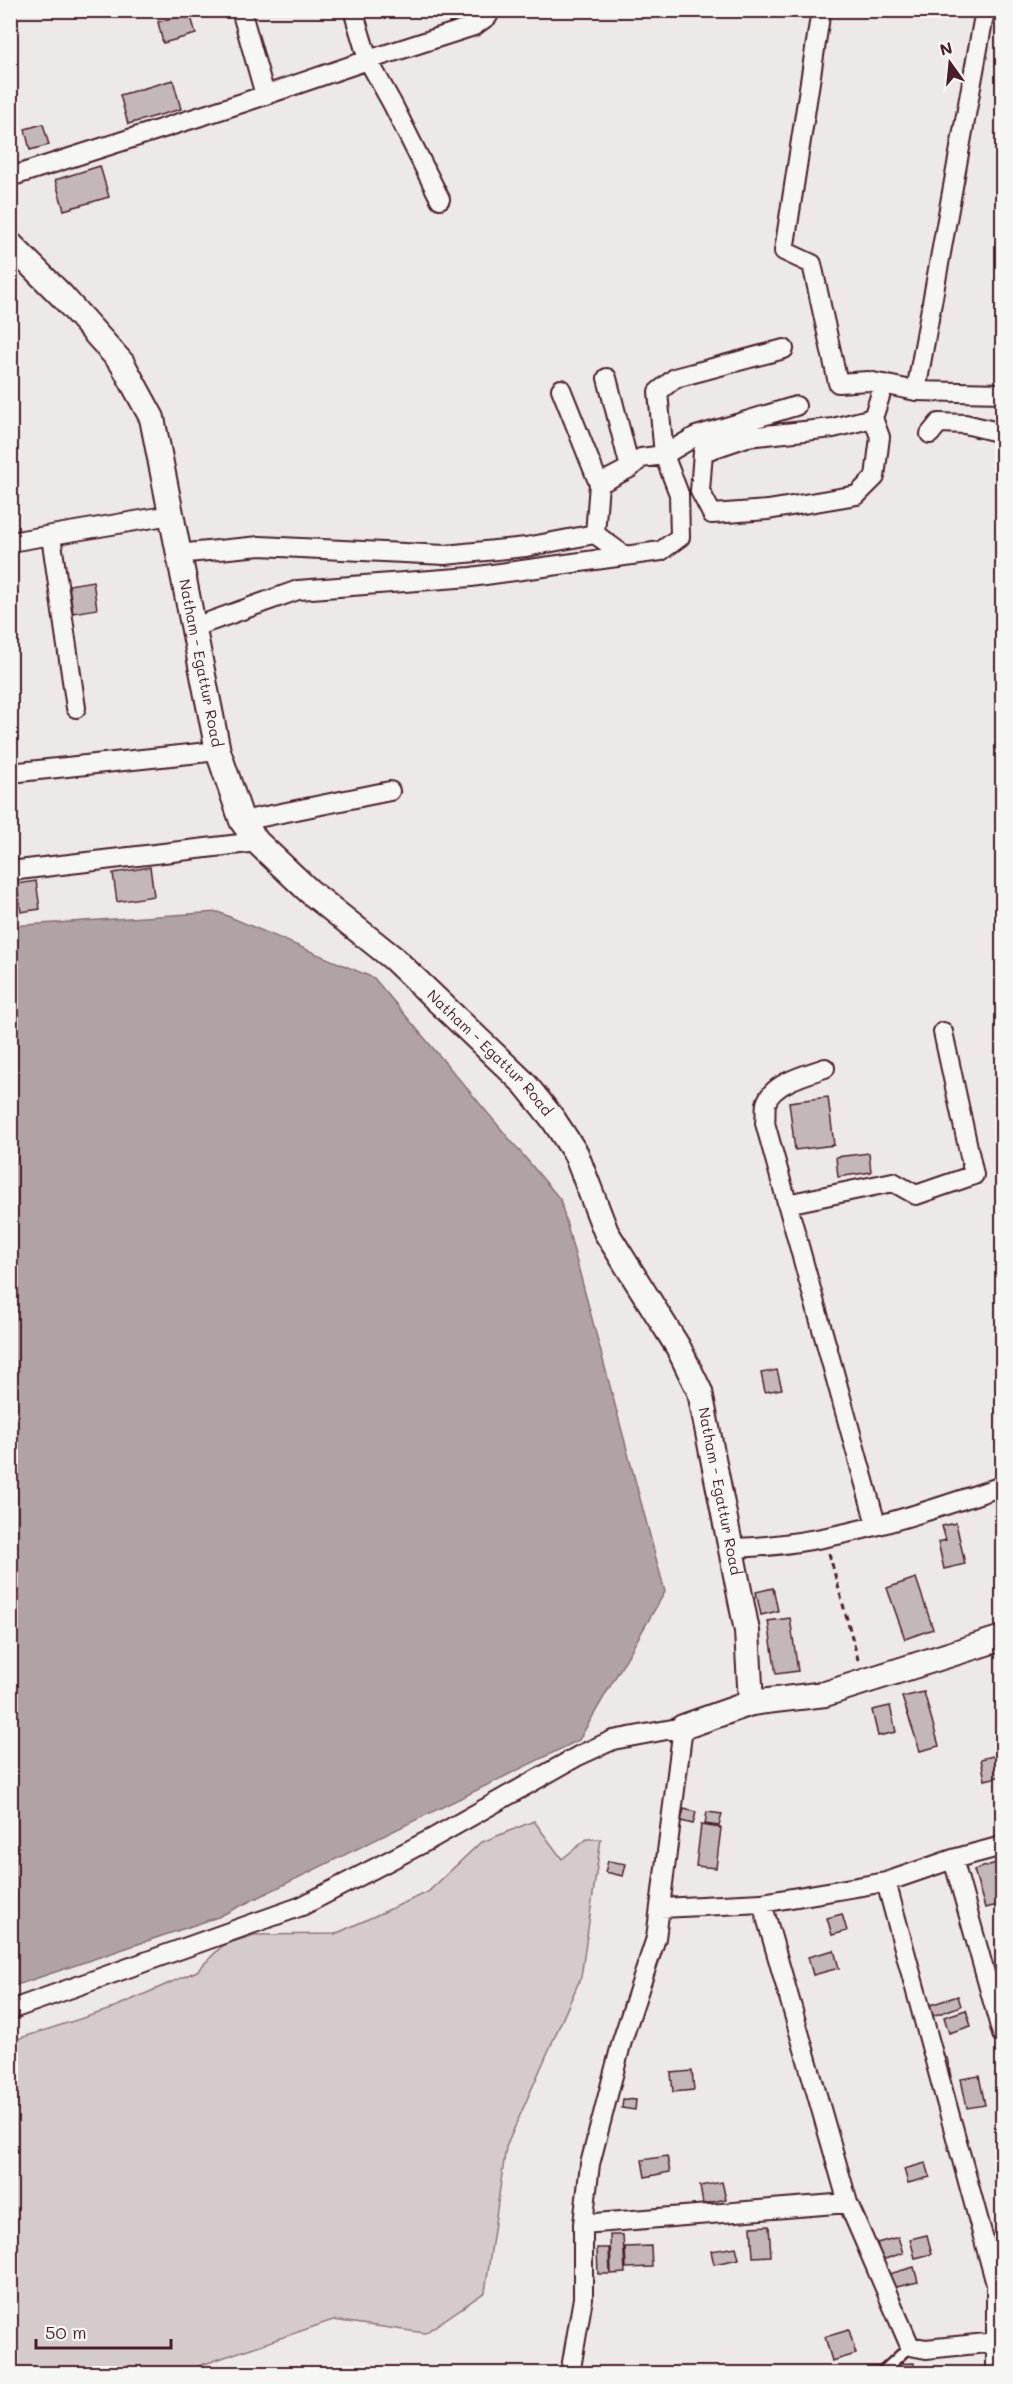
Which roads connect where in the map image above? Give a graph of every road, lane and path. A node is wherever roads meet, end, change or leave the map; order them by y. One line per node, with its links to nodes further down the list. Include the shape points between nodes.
1 (241, 10): 7 (street)
2 (353, 10): 6 (street)
3 (489, 10): 6 (street, via 488,16 474,26)
4 (821, 10): 13 (street, via 784,251 812,264 838,383)
5 (985, 10): 15 (street)
6 (368, 60): 7 (street); 9 (street)
7 (265, 95): 8 (street)
8 (10, 177)
9 (440, 199)
10 (10, 244): 24 (street, Natham - Egattur Road, via 122,363 152,418)
11 (784, 349): 21 (street, via 675,378 658,392)
12 (607, 378): 22 (street)
13 (884, 384): 15 (street); 18 (street)
14 (561, 389): 23 (street)
15 (916, 391): 16 (street)
16 (1002, 393)
17 (796, 406): 21 (street, via 696,436)
18 (873, 418): 18 (street, via 833,428 747,437 703,452 700,491 712,514 768,510 857,495 875,477 880,437)
19 (1002, 433): 20 (street, via 965,424 939,423)
20 (930, 434)
21 (664, 455): 22 (street, via 641,458); 29 (street, via 679,494 680,537 661,551)
22 (630, 468): 23 (street)
23 (599, 484): 25 (street)
24 (171, 515): 26 (street); 28 (street, Natham - Egattur Road)
25 (595, 534): 28 (street, via 526,547 445,555 260,546); 29 (street)
26 (51, 536): 27 (street); 31 (street)
27 (10, 542)
28 (177, 554): 30 (street, Natham - Egattur Road)
29 (625, 556): 30 (street, via 471,577 298,590)
30 (192, 628): 32 (street, Natham - Egattur Road)
31 (76, 708)
32 (218, 751): 33 (street); 35 (street, Natham - Egattur Road)
33 (10, 773)
34 (390, 791): 35 (street)
35 (242, 821): 36 (street, Natham - Egattur Road)
36 (257, 842): 37 (street); 44 (street, Natham - Egattur Road, via 309,891 393,958 524,1083 553,1119 576,1154 606,1232 678,1347 700,1392)
37 (10, 871)
38 (943, 1032): 40 (street, via 974,1175 916,1195 893,1182)
39 (825, 1068): 40 (street, via 794,1078 771,1094 766,1103 765,1123)
40 (787, 1204): 42 (street)
41 (1002, 1486): 42 (street)
42 (876, 1524): 43 (street)
43 (825, 1538): 44 (street, via 761,1548); 46 (path)
44 (732, 1548): 47 (street, Natham - Egattur Road, via 747,1631)
45 (1002, 1638): 46 (street)
46 (864, 1682): 47 (street, via 825,1694)
47 (752, 1703): 48 (street)
48 (683, 1727): 53 (street); 54 (street, via 613,1740 578,1756 302,1906)
49 (1002, 1846): 50 (street)
50 (954, 1859): 51 (street); 55 (street)
51 (886, 1882): 52 (street); 58 (street, via 996,2284)
52 (762, 1903): 53 (street); 56 (street)
53 (661, 1908): 57 (street, via 656,1938 597,2130)
54 (10, 2010)
55 (1002, 2034)
56 (848, 2203): 57 (street); 59 (street)
57 (583, 2224): 60 (street, via 584,2298)
58 (997, 2342): 59 (street, via 926,2349); 62 (street)
59 (910, 2346): 61 (lane)
60 (570, 2373)
61 (880, 2373)
62 (996, 2373)

